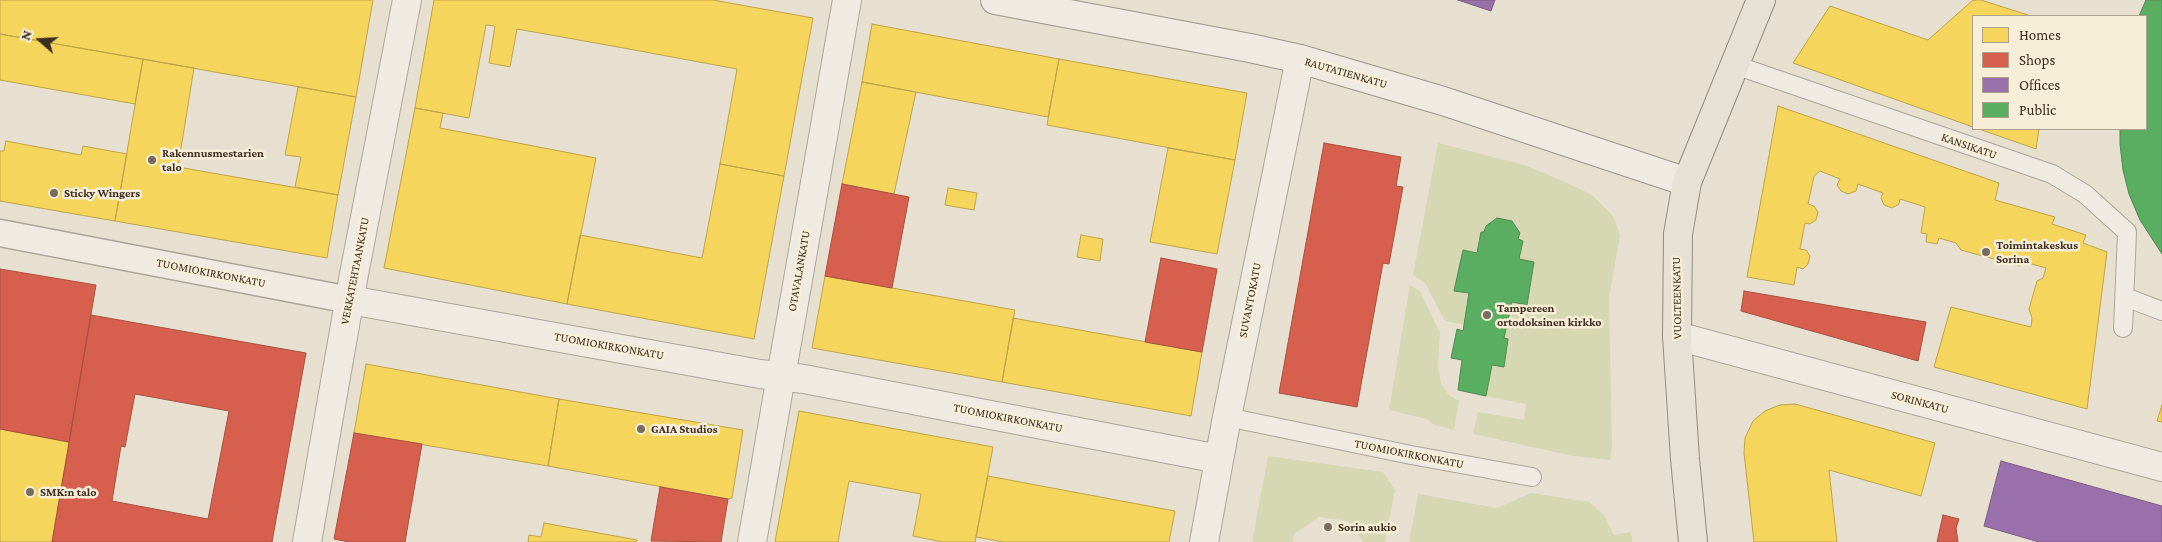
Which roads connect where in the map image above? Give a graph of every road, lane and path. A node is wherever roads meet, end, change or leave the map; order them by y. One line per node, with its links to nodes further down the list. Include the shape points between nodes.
1 (407, 0): 10 (street, VERKATEHTAANKATU)
2 (846, 0): 14 (street, OTAVALANKATU)
3 (995, 0): 5 (street, RAUTATIENKATU)
4 (1761, 0): 6 (main road, VUOLTEENKATU)
5 (1300, 59): 7 (street, RAUTATIENKATU, via 1443,101); 15 (street, SUVANTOKATU)
6 (1735, 65): 7 (main road, VUOLTEENKATU); 9 (lane, KANSIKATU, via 2052,174 2085,194 2127,232)
7 (1687, 182): 13 (main road, VUOLTEENKATU, via 1676,256)
8 (0, 233): 10 (street, TUOMIOKIRKONKATU)
9 (2125, 297): 11 (lane); 12 (lane, KANSIKATU)
10 (350, 300): 14 (street, TUOMIOKIRKONKATU); 19 (street, VERKATEHTAANKATU)
11 (2162, 311)
12 (2123, 328)
13 (1677, 336): 17 (street, SORINKATU); 22 (main road, VUOLTEENKATU)
14 (780, 376): 16 (street, TUOMIOKIRKONKATU); 20 (street, OTAVALANKATU)
15 (1227, 417): 16 (street, SUVANTOKATU); 18 (lane, TUOMIOKIRKONKATU)
16 (1219, 459): 21 (street, SUVANTOKATU)
17 (2162, 467)
18 (1532, 477)
19 (307, 542)
20 (752, 542)
21 (1204, 542)
22 (1693, 542)

